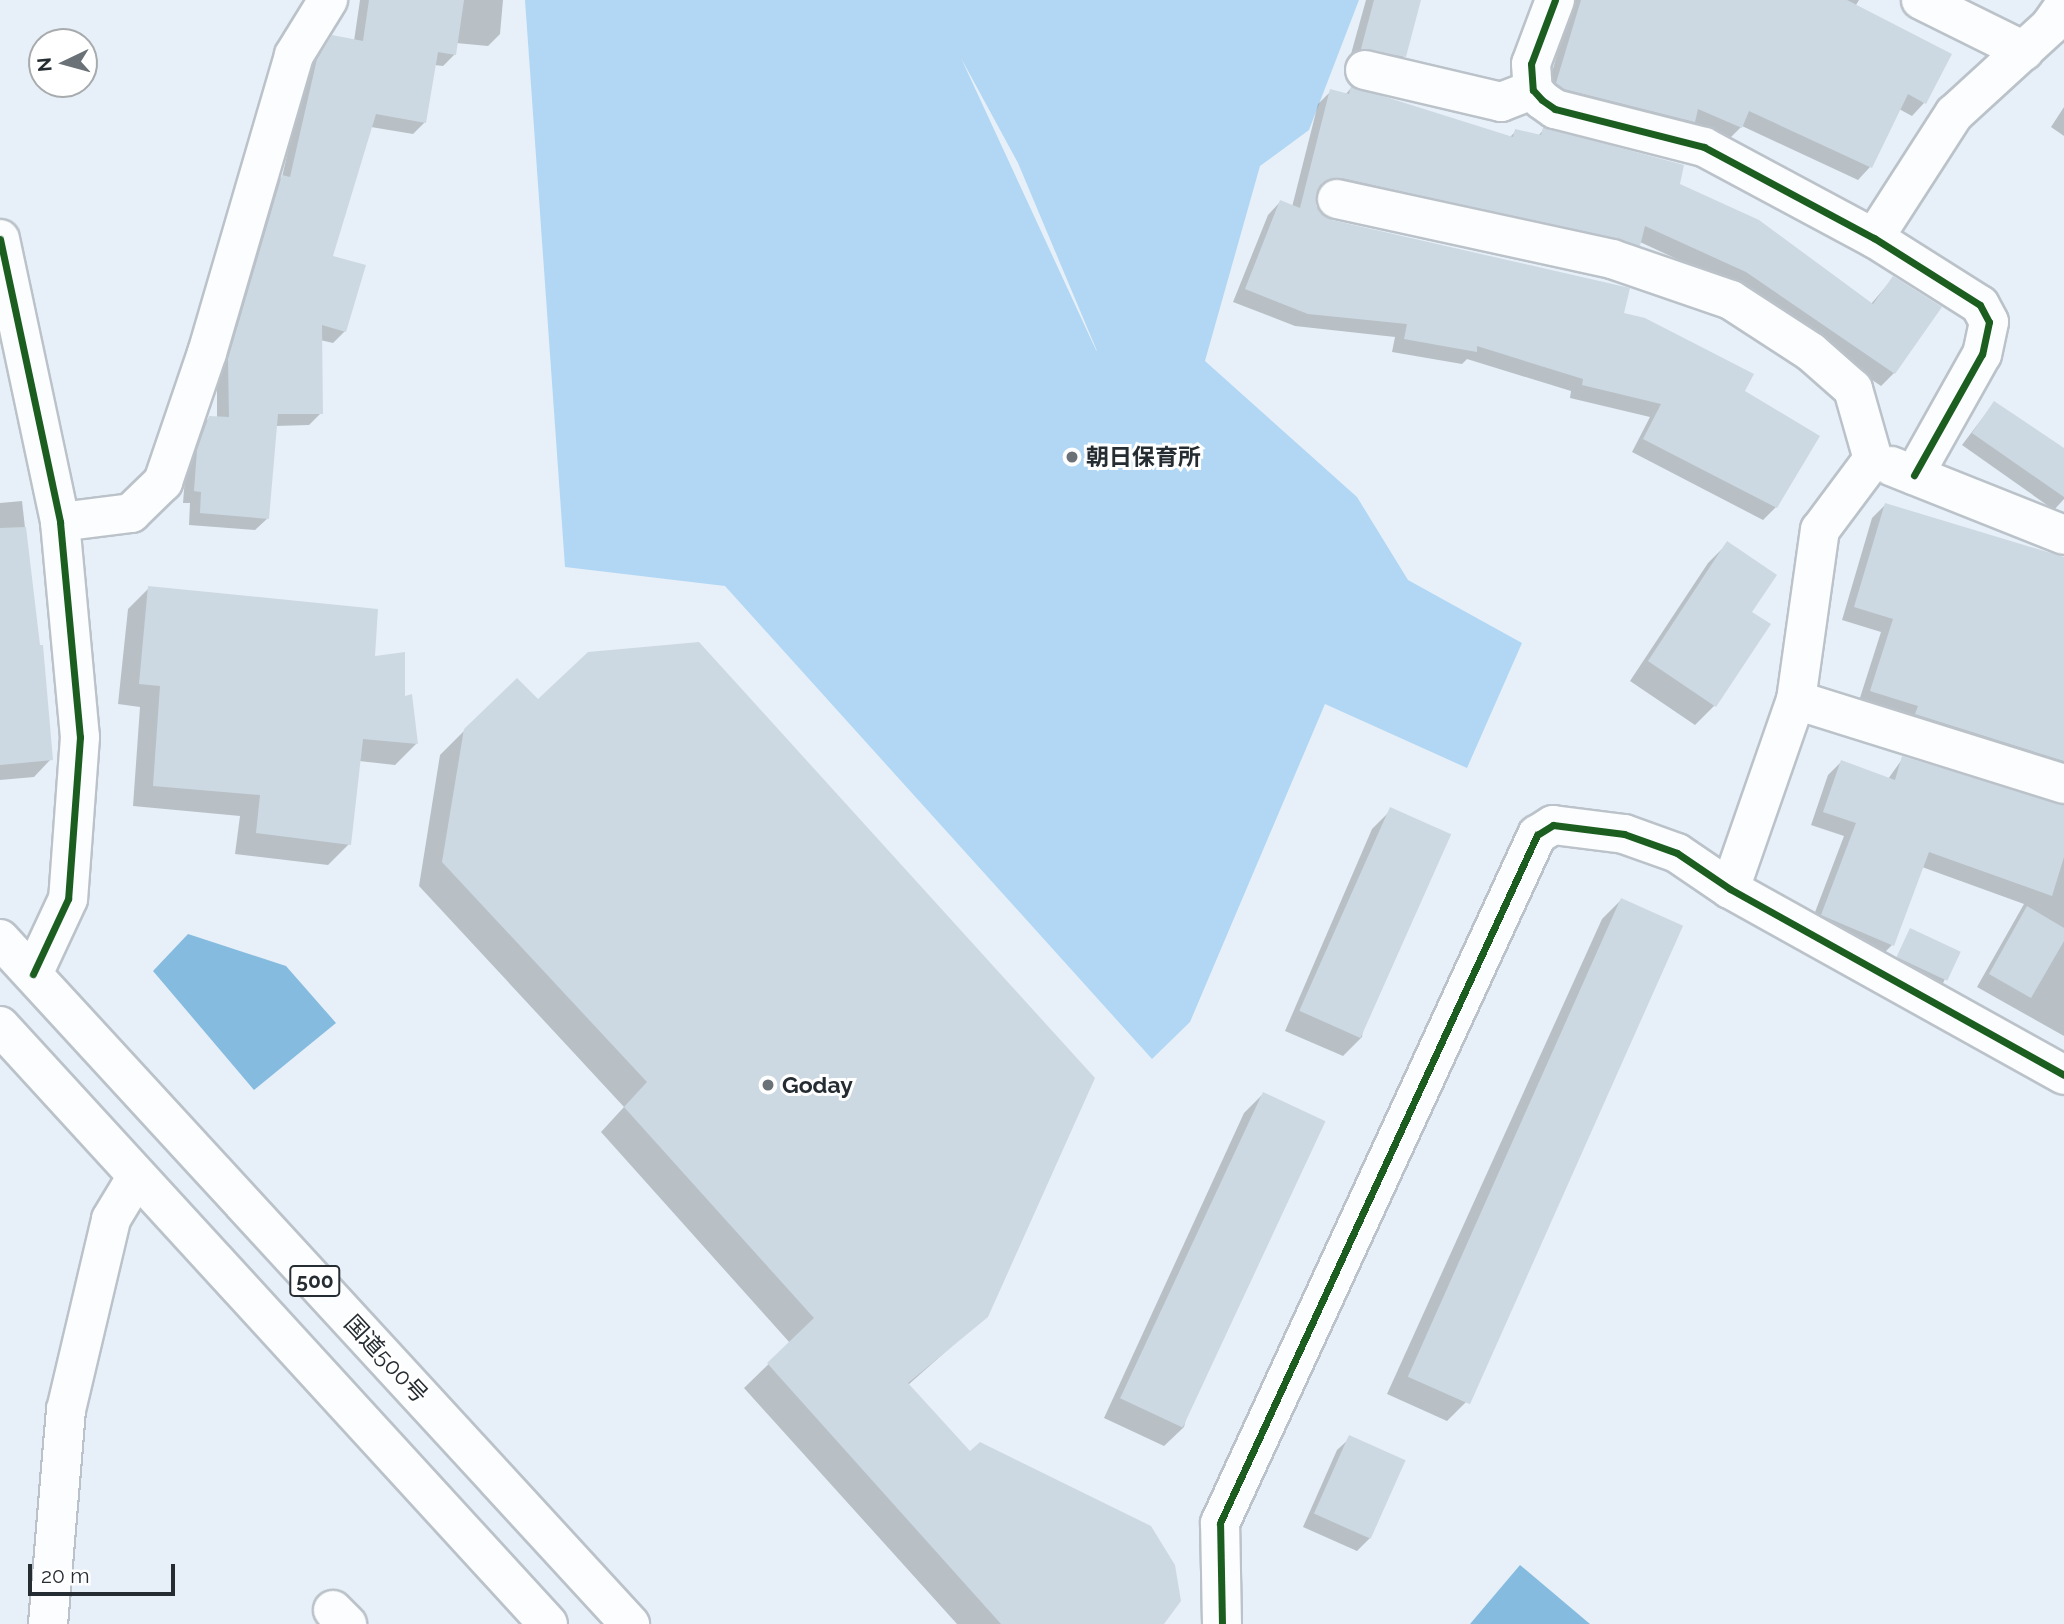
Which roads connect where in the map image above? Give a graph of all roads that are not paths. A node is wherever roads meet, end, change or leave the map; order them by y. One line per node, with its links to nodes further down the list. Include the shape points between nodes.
1 (328, 0): 13 (main road, via 294,55 207,353 163,482 131,513)
2 (1555, 0): 7 (main road, via 1531,64)
3 (1921, 0): 5 (main road)
4 (2064, 6): 5 (main road)
5 (2024, 51): 9 (main road, via 1954,114)
6 (1365, 70): 7 (main road, via 1502,102)
7 (1533, 90): 9 (main road, via 1555,109 1704,147)
8 (1337, 199): 11 (main road, via 1612,258 1731,300 1811,352 1853,389)
9 (1874, 238): 12 (main road, via 1980,305 1989,323 1982,354)
10 (0, 240): 13 (main road)
11 (1872, 458): 12 (main road); 15 (main road, via 1820,530)
12 (1914, 475): 14 (main road)
13 (60, 522): 19 (main road, via 80,737 74,839 68,899)
14 (2064, 535)
15 (1796, 700): 16 (main road); 17 (main road)
16 (2064, 784)
17 (1730, 889): 21 (main road); 26 (main road, via 1677,853 1624,835 1553,825 1537,835 1220,1523)
18 (0, 939): 19 (main road, 国道500号 / 500)
19 (33, 974): 25 (main road, 国道500号 / 500)
20 (0, 1026): 22 (main road, 500)
21 (2064, 1075)
22 (138, 1176): 23 (main road, via 111,1219 66,1409); 24 (main road, 500)
23 (48, 1624)
24 (548, 1624)
25 (630, 1624)
26 (1222, 1624)

